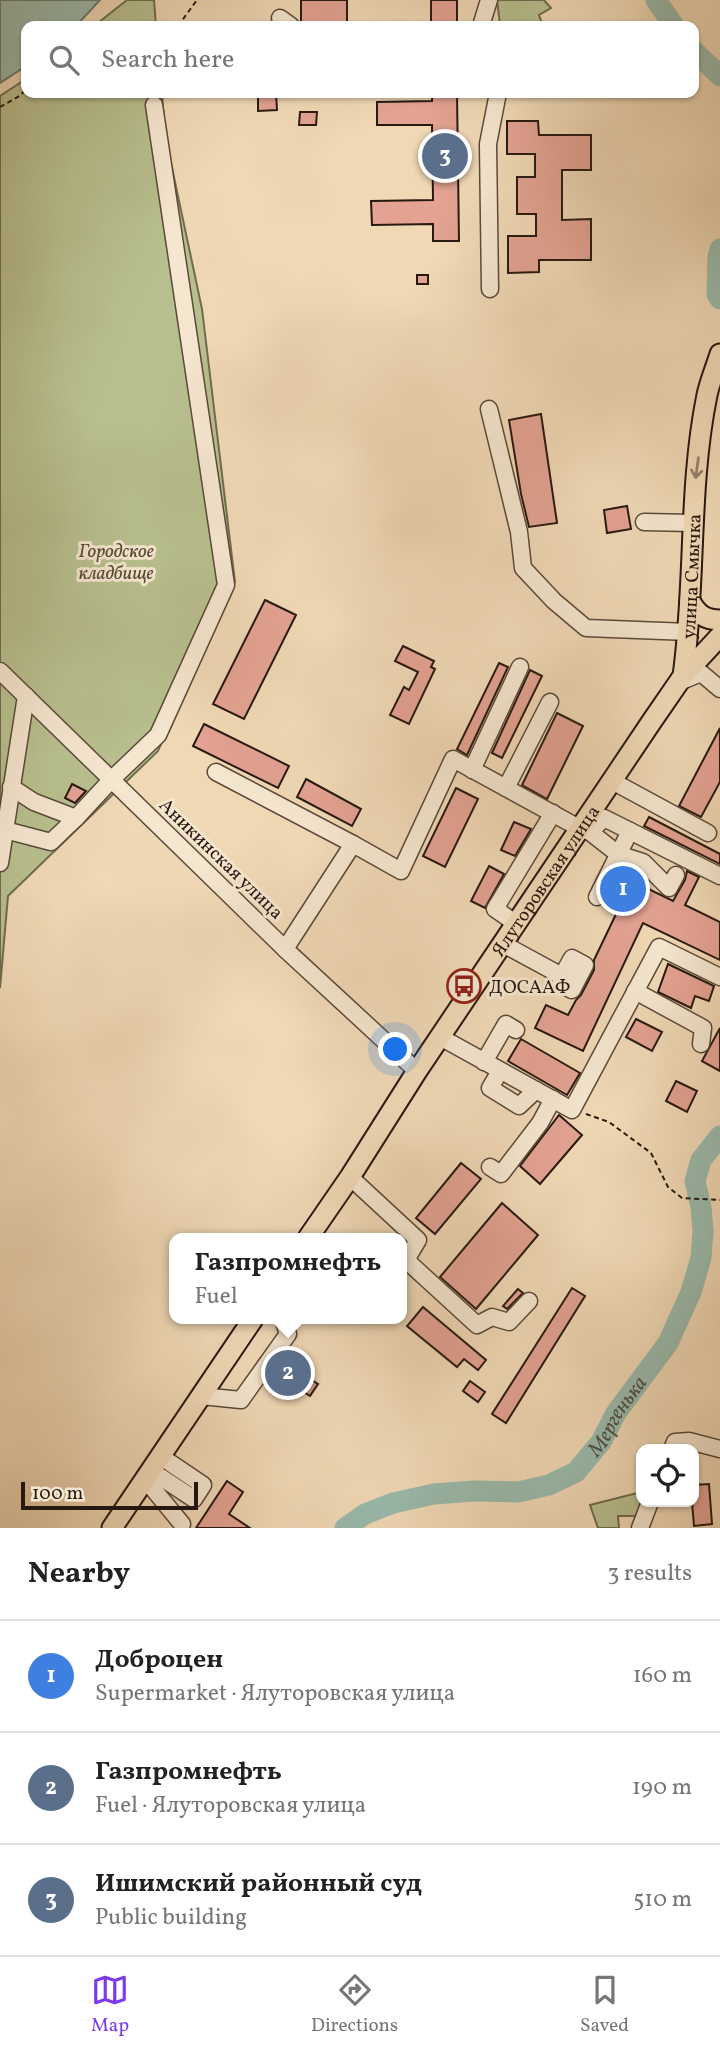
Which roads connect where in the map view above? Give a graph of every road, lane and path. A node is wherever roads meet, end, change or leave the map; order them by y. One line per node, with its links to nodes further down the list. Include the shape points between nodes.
1 (197, 0): 3 (path)
2 (489, 0): 4 (street)
3 (182, 21)
4 (483, 21)
5 (21, 95): 8 (path)
6 (497, 98): 9 (street, via 488,144)
7 (154, 105): 26 (street, via 226,585 158,735)
8 (0, 107)
9 (490, 289)
10 (720, 354): 13 (main road, улица Смычка, one-way to 13, via 708,393)
11 (489, 409): 16 (street, via 519,532 523,568 586,628)
12 (643, 522): 13 (street)
13 (693, 523): 14 (main road, улица Смычка)
14 (690, 601): 15 (main road, via 704,617); 16 (main road, улица Смычка)
15 (720, 620)
16 (689, 632): 20 (main road, улица Смычка)
17 (720, 636): 20 (main road, Ялуторовская улица)
18 (520, 667): 24 (street)
19 (0, 671): 22 (street, Аникинская улица)
20 (681, 679): 21 (street, via 701,673); 27 (main road, Ялуторовская улица)
21 (720, 689)
22 (26, 696): 26 (street, Аникинская улица); 29 (street)
23 (550, 702): 28 (street)
24 (472, 770): 28 (street); 36 (street, via 453,760 401,871)
25 (216, 772): 36 (street)
26 (112, 779): 31 (street); 46 (street, Аникинская улица)
27 (612, 781): 33 (main road, Ялуторовская улица); 35 (street)
28 (506, 788): 30 (street)
29 (7, 796): 31 (street); 32 (street)
30 (553, 813): 33 (street); 39 (street)
31 (76, 818): 32 (street, via 51,842)
32 (5, 830): 38 (street)
33 (586, 830): 34 (street, via 604,818); 37 (street); 42 (main road, Ялуторовская улица)
34 (630, 831): 37 (street); 41 (street)
35 (708, 833)
36 (353, 844): 46 (street)
37 (618, 854): 40 (street, via 643,862 669,888); 43 (street)
38 (0, 863)
39 (522, 864): 42 (street); 44 (street, via 495,909)
40 (676, 875)
41 (720, 876)
42 (547, 880): 44 (main road, Ялуторовская улица)
43 (597, 897)
44 (517, 924): 45 (main road, Ялуторовская улица)
45 (503, 944): 47 (street); 51 (main road, Ялуторовская улица)
46 (285, 949): 54 (street, Аникинская улица)
47 (562, 976)
48 (720, 976): 49 (street, via 659,947)
49 (635, 991): 52 (street, via 703,1028); 56 (street)
50 (516, 1030): 53 (street, via 506,1024)
51 (440, 1037): 53 (street); 54 (main road, Ялуторовская улица)
52 (701, 1044)
53 (484, 1062): 55 (street)
54 (417, 1071): 58 (main road, Ялуторовская улица)
55 (553, 1100): 56 (street); 57 (street, via 501,1174)
56 (572, 1110): 59 (path, via 610,1122 651,1153 668,1187 682,1198)
57 (490, 1167)
58 (350, 1177): 60 (main road, Ялуторовская улица); 61 (street, via 418,1240)
59 (719, 1200)
60 (311, 1233)
61 (407, 1258)
62 (407, 1261): 63 (street, via 477,1325 492,1317 509,1322)
63 (530, 1301)
64 (250, 1324): 66 (main road)
65 (285, 1324): 66 (street, via 288,1334 241,1400)
66 (201, 1396): 69 (main road)
67 (674, 1444): 68 (street, via 689,1441)
68 (720, 1449)
69 (152, 1468): 71 (street); 72 (main road)
70 (648, 1507): 73 (street)
71 (182, 1524)
72 (112, 1528)
73 (640, 1528)

